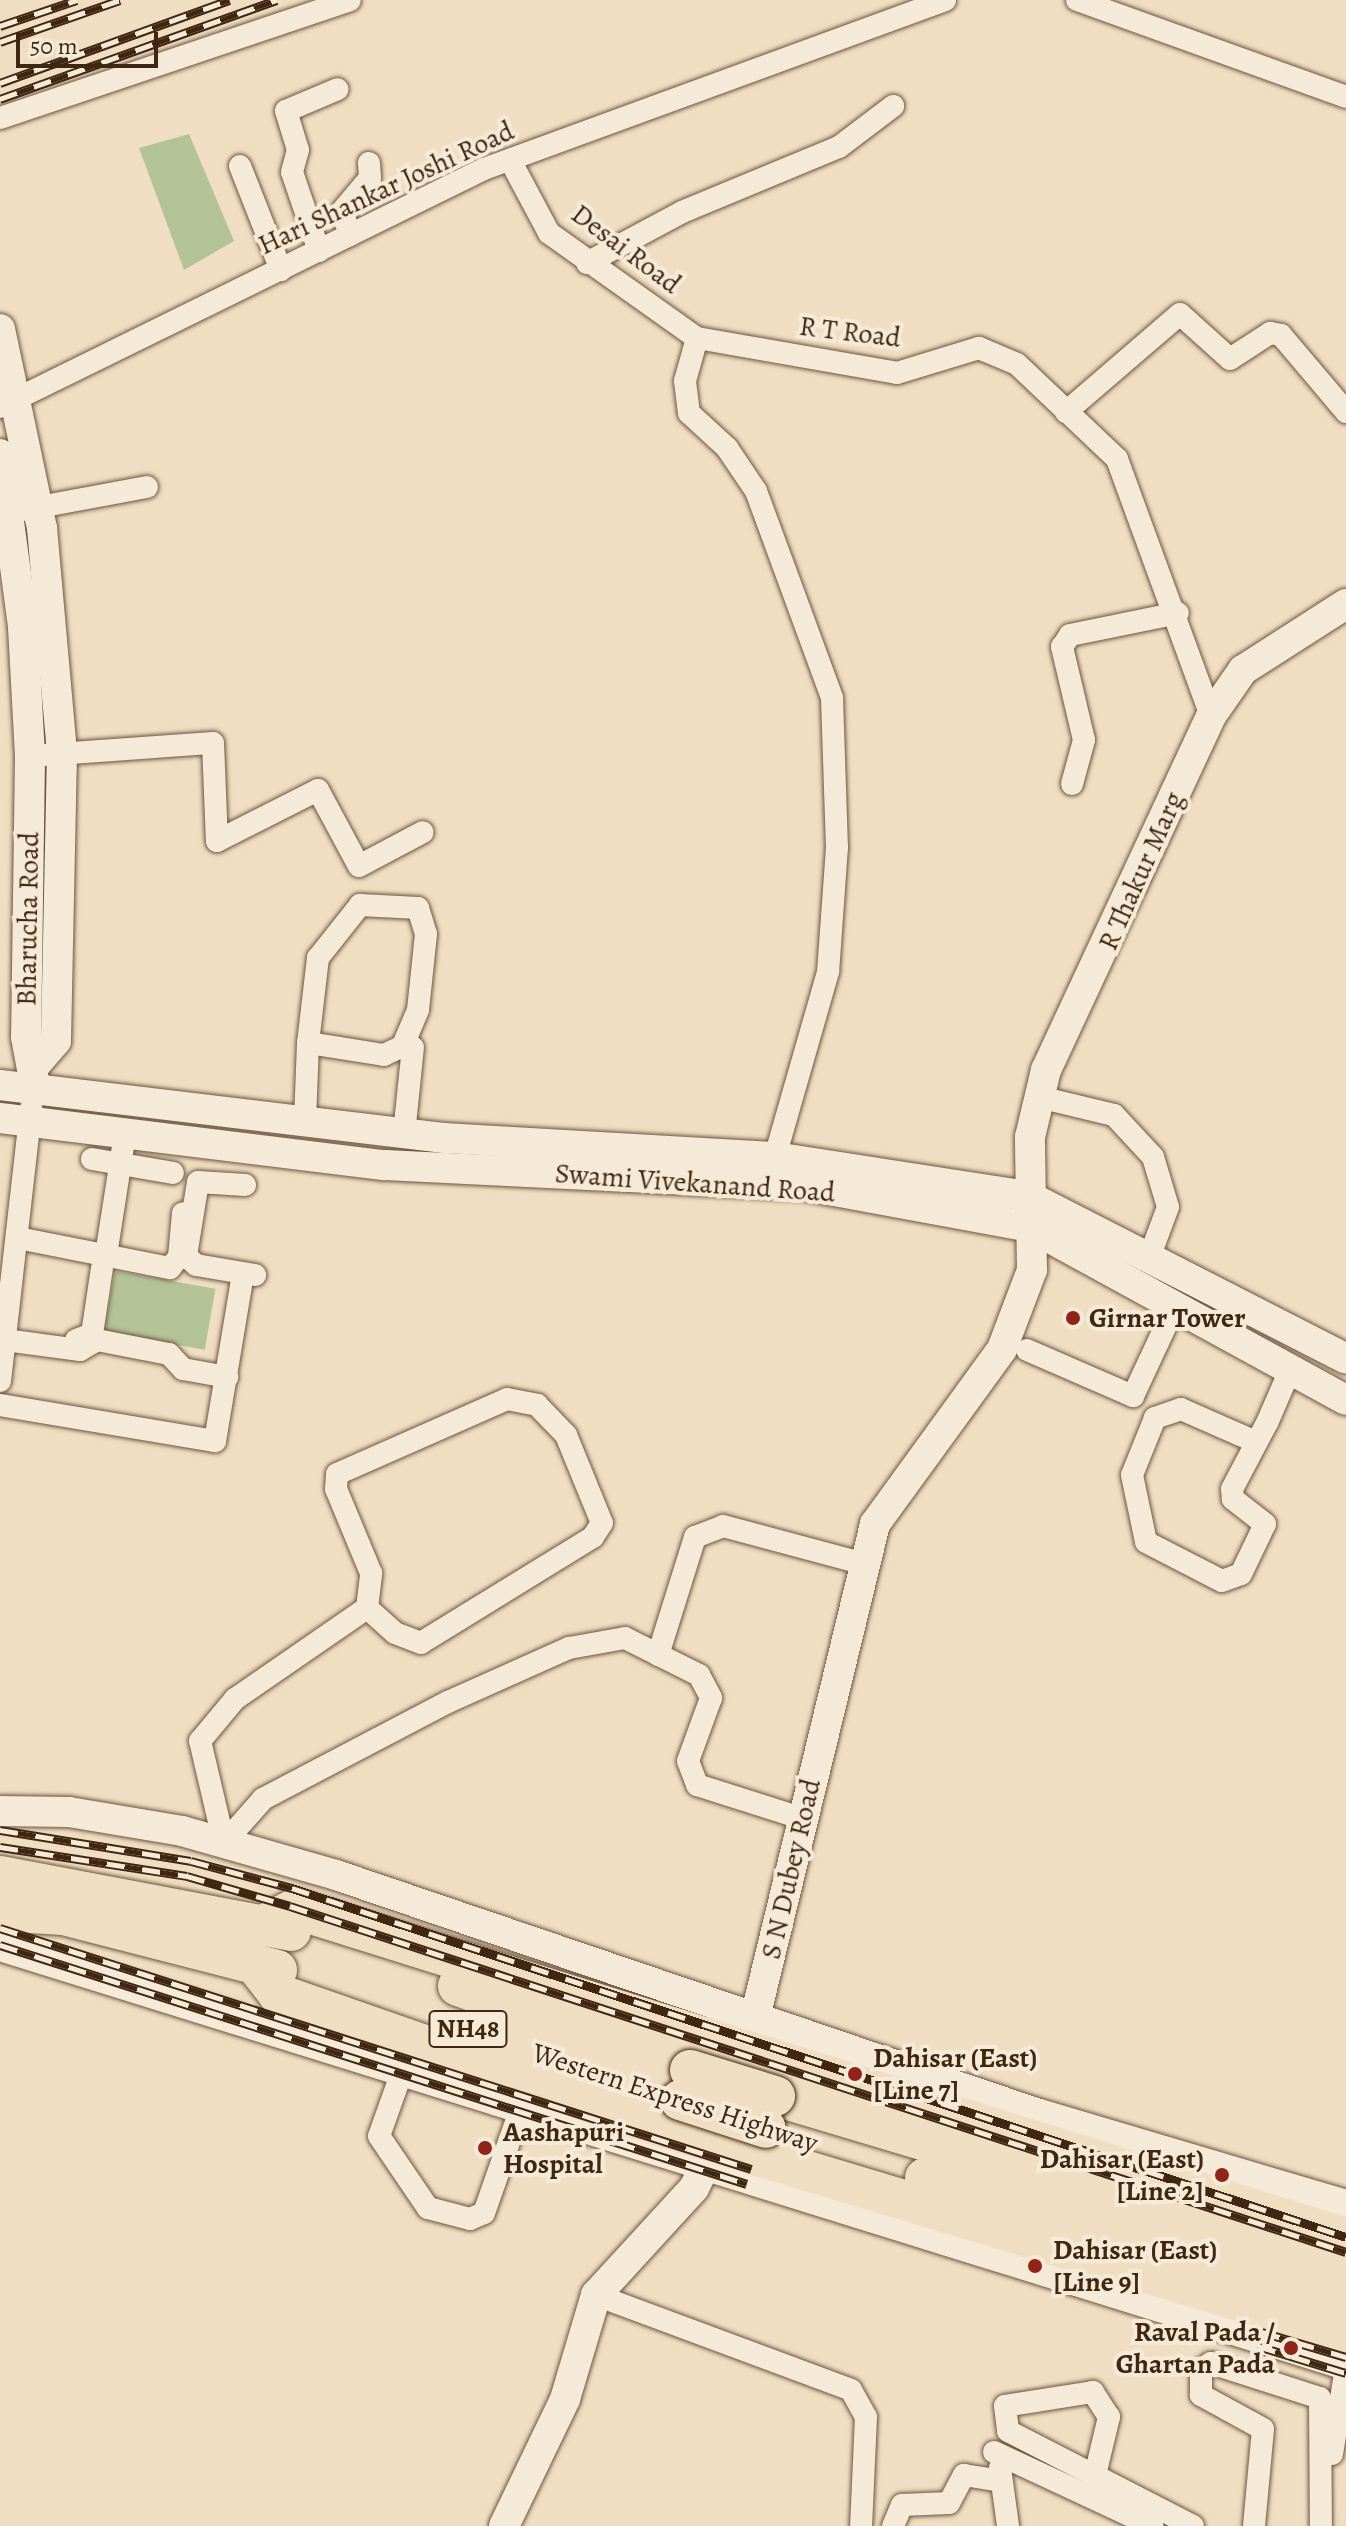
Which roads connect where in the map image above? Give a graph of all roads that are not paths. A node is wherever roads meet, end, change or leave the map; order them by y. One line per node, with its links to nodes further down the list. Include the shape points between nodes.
1 (350, 0): 8 (street)
2 (945, 0): 9 (street, Hari Shankar Joshi Road)
3 (1077, 0): 4 (street)
4 (1139, 10): 6 (street)
5 (338, 89): 12 (street, via 286,111 298,150 292,172)
6 (1346, 97)
7 (893, 106): 16 (street, via 839,147 682,212)
8 (0, 118)
9 (510, 160): 14 (street, Hari Shankar Joshi Road); 16 (street, Desai Road, via 549,233)
10 (369, 163): 13 (street, via 370,178)
11 (240, 166): 17 (street)
12 (305, 211): 13 (street); 15 (street)
13 (342, 211): 14 (street)
14 (350, 235): 15 (street, Hari Shankar Joshi Road)
15 (319, 251): 17 (street, Hari Shankar Joshi Road)
16 (587, 263): 19 (street, Desai Road)
17 (281, 270): 20 (street, Hari Shankar Joshi Road)
18 (0, 329): 20 (street)
19 (697, 338): 21 (street, R T Road, via 897,373 979,348 1017,364); 43 (street, via 685,381 689,413 727,448 756,491 832,698 837,847 828,972)
20 (9, 403): 25 (street)
21 (1066, 412): 22 (street, via 1180,314 1230,359 1270,333 1281,335); 28 (street, R T Road, via 1117,459)
22 (1346, 412)
23 (0, 454): 26 (street, Bharucha Road)
24 (147, 487): 25 (street)
25 (39, 509): 26 (street); 30 (street)
26 (8, 512): 31 (street, Bharucha Road)
27 (1346, 604): 29 (street, R Thakur Marg, via 1243,670)
28 (1178, 613): 29 (street); 32 (street, via 1070,635 1062,647 1084,740)
29 (1211, 716): 38 (street, R Thakur Marg)
30 (62, 753): 31 (street); 33 (street, via 213,743 217,841 318,790 359,866); 36 (street, via 56,1041)
31 (30, 756): 36 (street, Bharucha Road, via 26,1037)
32 (1072, 784)
33 (423, 832)
34 (308, 1043): 34 (street, via 318,958 344,921 371,902 418,908 426,934 418,1010 403,1046 384,1055); 40 (street)
35 (413, 1047): 42 (street)
36 (34, 1077): 37 (street, Swami Vivekanand Road); 39 (street, Bharucha Road); 40 (street, Swami Vivekanand Road)
37 (0, 1085)
38 (1039, 1097): 48 (street, R Thakur Marg); 52 (street, via 1114,1115 1153,1157 1168,1207)
39 (15, 1120): 41 (street, Swami Vivekanand Road); 51 (street, Bharucha Road)
40 (300, 1121): 42 (street, Swami Vivekanand Road)
41 (125, 1134): 45 (street); 50 (street, Swami Vivekanand Road, via 385,1165 807,1186)
42 (404, 1134): 43 (street, Swami Vivekanand Road)
43 (775, 1157): 48 (street, Swami Vivekanand Road)
44 (92, 1159): 45 (street)
45 (120, 1164): 46 (street); 53 (street)
46 (173, 1173)
47 (245, 1185): 60 (street, via 198,1182 186,1256 196,1265 249,1275)
48 (1028, 1196): 50 (street, S N Dubey Road); 52 (street, Swami Vivekanand Road)
49 (183, 1213): 53 (street, via 179,1257 170,1268)
50 (1030, 1227): 54 (street, Swami Vivekanand Road); 65 (street, S N Dubey Road, via 1032,1270 1002,1349 875,1524)
51 (12, 1249): 53 (street); 55 (street, Bharucha Road)
52 (1149, 1258): 58 (street, Swami Vivekanand Road)
53 (104, 1262): 56 (street, via 89,1339)
54 (1174, 1308): 57 (street, via 1133,1396); 59 (street, Swami Vivekanand Road)
55 (5, 1340): 56 (street); 61 (street, Bharucha Road)
56 (57, 1347): 60 (street, via 80,1350 97,1340 169,1354 183,1369)
57 (1027, 1350)
58 (1341, 1357): 62 (street)
59 (1290, 1370): 62 (street, Swami Vivekanand Road); 64 (street)
60 (227, 1377): 63 (street, via 220,1436 208,1442)
61 (0, 1381)
62 (1333, 1393)
63 (0, 1405)
64 (1256, 1442): 64 (street, via 1232,1494 1259,1514 1265,1531 1235,1580 1146,1542 1132,1475 1155,1418 1181,1409)
65 (865, 1564): 67 (street, via 723,1526 695,1537); 69 (street, S N Dubey Road)
66 (367, 1608): 66 (street, via 371,1573 336,1489 337,1474 507,1399 537,1405 566,1435 602,1523 593,1537 421,1643 410,1643); 70 (street, via 235,1699 200,1741)
67 (658, 1655): 69 (street, via 699,1675 711,1698 688,1761 697,1785); 70 (street, via 625,1638 569,1648 263,1799)
68 (0, 1811): 70 (street, via 69,1812)
69 (801, 1818): 76 (street, S N Dubey Road)
70 (224, 1843): 76 (street)
71 (0, 1876): 73 (highway, Western Express Highway / NH48)
72 (0, 1911): 75 (highway, Western Express Highway / NH48, via 63,1915)
73 (267, 1923): 76 (highway, via 295,1909); 78 (highway, Western Express Highway / NH48)
74 (0, 1946): 77 (street)
75 (254, 1963): 78 (highway, Western Express Highway / NH48); 81 (highway, via 278,1994)
76 (753, 2036): 81 (street, S N Dubey Road); 82 (street); 83 (highway)
77 (403, 2069): 79 (street); 79 (street, via 379,2136 428,2208 470,2219 484,2213)
78 (685, 2085): 80 (highway, Western Express Highway / NH48, bridge)
79 (520, 2111): 81 (street)
80 (771, 2112): 84 (highway, Western Express Highway / NH48); 86 (highway, Western Express Highway / NH48)
81 (713, 2157): 85 (street, S N Dubey Road); 87 (highway); 89 (street)
82 (1346, 2205)
83 (1346, 2238)
84 (1346, 2267)
85 (596, 2295): 96 (street, S N Dubey Road, via 565,2399); 97 (street, via 851,2390 866,2417)
86 (1346, 2305)
87 (1284, 2317): 88 (highway); 89 (highway)
88 (1346, 2333)
89 (1334, 2363): 90 (street)
90 (1330, 2400): 101 (street, via 1225,2366 1201,2370 1201,2395 1263,2429); 102 (street); 103 (street)
91 (1018, 2435): 92 (street); 93 (street); 93 (street, via 1005,2419 1012,2401 1093,2392 1109,2417)
92 (1001, 2455): 94 (street); 95 (street)
93 (1096, 2471): 95 (street)
94 (1001, 2481): 98 (street, via 964,2475 949,2503 902,2505); 99 (street)
95 (1160, 2521): 100 (street)
96 (504, 2526)
97 (861, 2526)
98 (893, 2526)
99 (1008, 2526)
100 (1193, 2526)
101 (1254, 2526)
102 (1321, 2526)
103 (1331, 2526)

